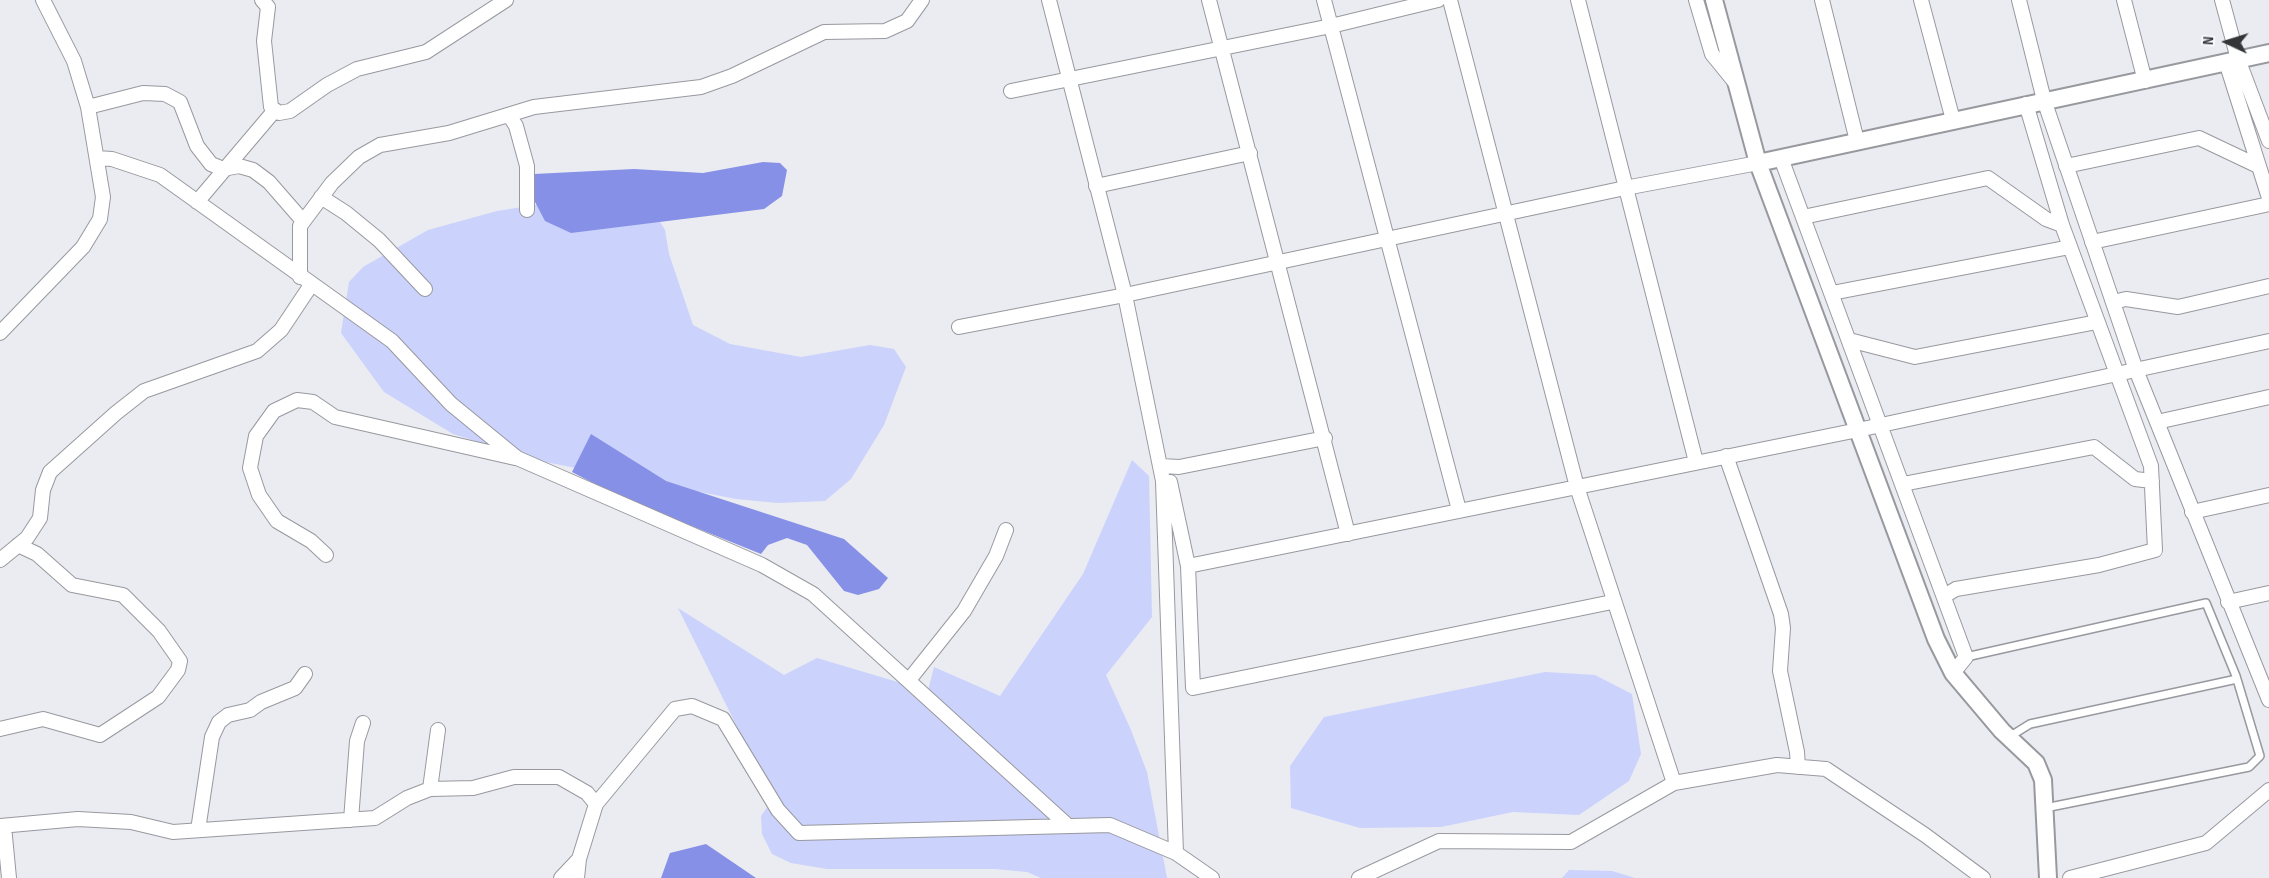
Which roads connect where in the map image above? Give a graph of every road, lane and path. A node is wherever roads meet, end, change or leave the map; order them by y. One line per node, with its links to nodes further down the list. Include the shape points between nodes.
1 (44, 0): 28 (street, via 74,61)
2 (262, 0): 29 (street, via 268,7 264,41 271,107)
3 (506, 0): 29 (street, via 426,52 357,69 290,111)
4 (922, 0): 31 (street, via 907,21 885,31 824,32 701,87 534,107)
5 (1050, 0): 22 (street)
6 (1209, 0): 19 (street)
7 (1324, 0): 18 (street)
8 (1438, 0): 18 (street)
9 (1450, 0): 49 (street)
10 (1578, 0): 43 (street)
11 (1696, 0): 24 (street, via 1712,54)
12 (1714, 0): 24 (street)
13 (1822, 0): 33 (street)
14 (1921, 0): 32 (street)
15 (2019, 0): 26 (street)
16 (2124, 0): 23 (street)
17 (2222, 0): 21 (street)
18 (1331, 26): 19 (street); 53 (street)
19 (1222, 47): 22 (street); 35 (street)
20 (2269, 53): 21 (street)
21 (2232, 61): 23 (street); 30 (street); 40 (street)
22 (1070, 79): 25 (street); 42 (street)
23 (2145, 81): 26 (street)
24 (1737, 84): 38 (street)
25 (1011, 92)
26 (2043, 100): 27 (street); 39 (street)
27 (2026, 104): 32 (street); 52 (street)
28 (88, 106): 36 (street); 41 (street, via 143,93 165,94 180,102 197,146 211,164)
29 (275, 110): 41 (street, via 236,159)
30 (2264, 114): 34 (street)
31 (509, 115): 44 (street, via 449,133 380,145 359,157); 48 (street, via 528,166)
32 (1953, 120): 33 (street)
33 (1857, 141): 37 (street)
34 (2269, 141)
35 (1251, 153): 42 (street); 56 (street)
36 (97, 158): 46 (street, via 160,175); 65 (street, via 102,197 100,219 84,247)
37 (1780, 158): 38 (street); 50 (street)
38 (1758, 163): 43 (street); 73 (street)
39 (2066, 166): 40 (street, via 2199,138); 54 (street)
40 (2258, 166): 45 (street)
41 (223, 169): 46 (street); 51 (street, via 239,166 253,170 269,182)
42 (1096, 186): 61 (street)
43 (1625, 188): 49 (street); 77 (street)
44 (321, 197): 51 (street); 59 (street, via 379,240)
45 (2269, 198)
46 (197, 202): 57 (street)
47 (2269, 204): 54 (street)
48 (527, 210)
49 (1505, 213): 53 (street); 82 (street)
50 (1803, 217): 52 (street, via 1988,178 2046,219); 60 (street)
51 (303, 222): 57 (street, via 298,247)
52 (2062, 225): 55 (street)
53 (1389, 237): 56 (street); 84 (street)
54 (2092, 242): 62 (street)
55 (2070, 247): 60 (street); 63 (street)
56 (1279, 262): 61 (street); 74 (street)
57 (305, 281): 76 (street, via 392,341 451,404); 88 (street, via 281,330 257,351 144,391 50,472 43,490 40,518)
58 (2269, 286): 62 (street, via 2178,307 2126,299)
59 (425, 289)
60 (1832, 292): 66 (street)
61 (1125, 295): 64 (street); 78 (street)
62 (2113, 302): 68 (street)
63 (2097, 322): 66 (street, via 1915,357); 69 (street)
64 (958, 327)
65 (0, 333)
66 (1849, 340): 72 (street)
67 (2269, 341): 68 (street)
68 (2136, 370): 69 (street); 71 (street)
69 (2119, 373): 72 (street); 80 (street, via 2151,466)
70 (2269, 397): 71 (street)
71 (2157, 422): 85 (street)
72 (1879, 425): 73 (street); 81 (street)
73 (1858, 430): 75 (street); 97 (street, via 1936,639)
74 (1325, 438): 78 (street, via 1179,467); 87 (street)
75 (1726, 456): 77 (street); 106 (street, via 1781,614 1780,671)
76 (517, 458): 89 (street, via 335,417 313,402 297,400 274,411 256,436 250,468 260,495 278,521); 100 (street, via 762,565 813,594)
77 (1696, 462): 82 (street)
78 (1161, 466): 79 (street)
79 (1163, 481): 91 (street, via 1170,482); 116 (street)
80 (2152, 481): 81 (street, via 2135,479 2094,447); 93 (street, via 2155,550 2100,565 1956,589)
81 (1903, 484): 93 (street)
82 (1577, 487): 84 (street); 94 (street)
83 (2269, 495): 85 (street)
84 (1460, 510): 87 (street)
85 (2192, 512): 95 (street)
86 (1006, 530): 100 (street, via 996,556 964,611)
87 (1348, 534): 91 (street)
88 (18, 545): 90 (street); 103 (street, via 37,554 72,585 123,595 159,632 180,662 158,697 100,735 43,719)
89 (326, 555)
90 (0, 560)
91 (1188, 566): 94 (street, via 1193,688)
92 (2269, 593): 95 (street)
93 (1944, 596): 96 (street)
94 (1612, 602): 107 (street)
95 (2228, 602): 101 (street)
96 (1966, 657): 97 (street); 99 (lane, via 2206,603)
97 (1953, 673): 105 (street)
98 (305, 674): 115 (street, via 295,688 219,722 212,737)
99 (2237, 679): 105 (lane, via 2030,724); 111 (lane, via 2260,756 2249,767)
100 (909, 680): 113 (street)
101 (2269, 700)
102 (363, 723): 112 (street, via 357,741)
103 (0, 729)
104 (438, 730): 108 (street)
105 (2009, 737): 111 (street, via 2036,763 2043,780)
106 (1798, 767): 107 (street, via 1777,765); 123 (street, via 1826,769 1925,834)
107 (1674, 783): 122 (street, via 1571,842 1439,841)
108 (430, 789): 110 (street, via 473,788 514,777 559,777 587,793); 112 (street, via 375,818)
109 (2269, 790): 125 (street, via 2206,843)
110 (596, 804): 113 (street, via 675,709 692,706 723,720 778,810 799,832); 117 (street)
111 (2045, 808): 124 (street)
112 (351, 820): 115 (street)
113 (1066, 824): 116 (street, via 1110,825)
114 (2, 826): 115 (street, via 78,819 131,822 173,832); 118 (street)
115 (198, 830)
116 (1176, 853): 121 (street)
117 (579, 858): 119 (street); 120 (street)
118 (9, 878)
119 (561, 878)
120 (577, 878)
121 (1212, 878)
122 (1359, 878)
123 (1983, 878)
124 (2048, 878)
125 (2070, 878)

